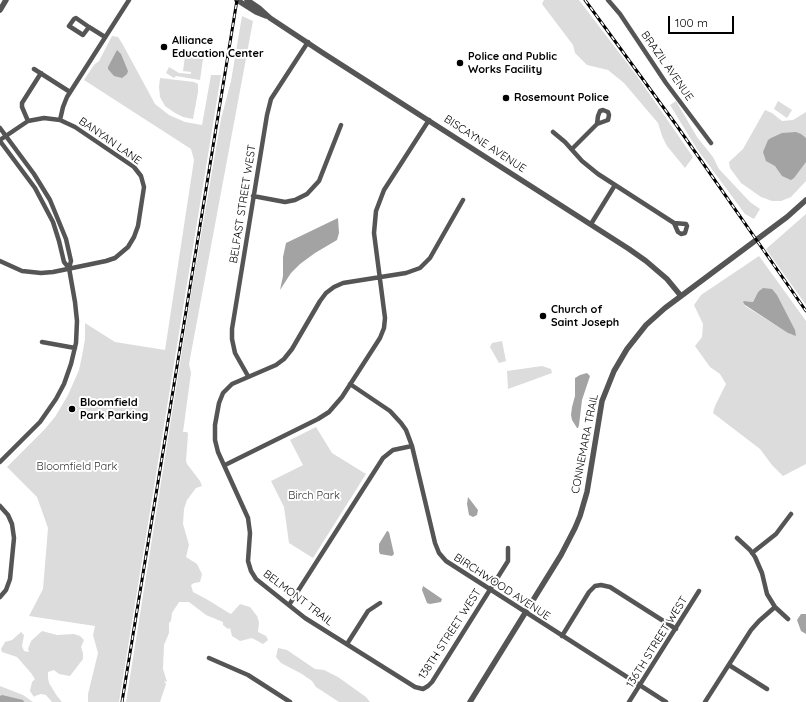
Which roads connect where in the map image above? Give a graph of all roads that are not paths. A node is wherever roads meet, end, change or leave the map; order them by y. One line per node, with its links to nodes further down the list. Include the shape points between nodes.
1 (6, 0): 6 (street)
2 (129, 0): 9 (street)
3 (237, 0): 7 (street, BISCAYNE AVENUE)
4 (247, 0): 7 (street, BISCAYNE AVENUE)
5 (608, 0): 23 (street, BRAZIL AVENUE)
6 (0, 10)
7 (270, 18): 10 (street, BISCAYNE AVENUE)
8 (89, 27): 9 (street)
9 (105, 37): 13 (street)
10 (308, 42): 15 (street, BISCAYNE AVENUE); 26 (street, BELFAST STREET WEST, via 269,104)
11 (34, 69): 12 (street)
12 (41, 73): 13 (street); 16 (street, via 22,103)
13 (70, 92): 14 (street, via 62,107)
14 (60, 120): 16 (street, BANYAN LANE, via 44,118); 32 (street, BANYAN LANE, via 76,127 134,167 141,176 144,188 137,230 128,248 106,261)
15 (429, 120): 30 (street, BISCAYNE AVENUE); 33 (street, via 387,185 378,207 374,233)
16 (28, 121): 21 (street, BANYAN LANE)
17 (597, 124): 24 (street)
18 (341, 125): 26 (street, via 319,182 307,194 285,202)
19 (0, 128): 21 (street)
20 (553, 132): 24 (street)
21 (6, 136): 22 (street, BANYAN LANE); 32 (street, via 54,208 71,261)
22 (0, 140): 32 (street, via 45,204 58,236 64,262)
23 (711, 144)
24 (572, 149): 25 (street, via 588,166)
25 (615, 186): 29 (street); 30 (street)
26 (253, 196): 37 (street, BELFAST STREET WEST, via 232,334 235,353)
27 (464, 200): 33 (street, BELMONT TRAIL, via 427,262 412,272)
28 (806, 200): 34 (street, CONNEMARA TRAIL)
29 (674, 223)
30 (591, 224): 34 (street, BISCAYNE AVENUE, via 646,261 667,279)
31 (0, 262): 32 (street, BANYAN LANE, via 17,270 35,273)
32 (69, 268): 36 (street, via 77,316)
33 (380, 276): 37 (street, BELMONT TRAIL, via 343,283 330,290 322,297 286,356 276,364); 38 (street, via 385,313 384,328)
34 (681, 296): 53 (street, CONNEMARA TRAIL, via 640,332 614,371 601,407 587,492 580,516 569,541)
35 (42, 342): 36 (street)
36 (75, 348): 40 (street, via 64,384 49,410)
37 (248, 376): 41 (street, BELMONT TRAIL, via 230,386 223,393 219,403 215,440)
38 (350, 384): 39 (street, BIRCHWOOD AVENUE, via 396,417 406,430); 41 (street, via 338,403 324,416)
39 (412, 446): 47 (street, BIRCHWOOD AVENUE, via 439,553 450,565); 51 (street, via 393,450 383,458)
40 (0, 462)
41 (225, 465): 51 (street, BELMONT TRAIL, via 248,518 248,562 251,570 259,582)
42 (0, 506): 49 (street, via 12,524 14,538 10,579)
43 (791, 514): 46 (street, via 776,534)
44 (737, 538): 46 (street)
45 (508, 548): 47 (street, 138TH STREET WEST, via 508,560)
46 (752, 553): 52 (street, via 760,569 767,594)
47 (490, 590): 53 (street, BIRCHWOOD AVENUE); 61 (street, 138TH STREET WEST)
48 (699, 591): 55 (street, 136TH STREET WEST)
49 (0, 597)
50 (380, 603): 57 (street, via 368,611)
51 (289, 605): 57 (street, BELMONT TRAIL)
52 (775, 607): 54 (street); 59 (street, via 751,630)
53 (526, 613): 56 (street, BIRCHWOOD AVENUE); 64 (street, CONNEMARA TRAIL)
54 (788, 619)
55 (676, 629): 56 (street, via 607,586 601,585 594,586 589,592); 60 (street, 136TH STREET WEST)
56 (562, 636): 60 (street, BIRCHWOOD AVENUE)
57 (347, 644): 61 (street, BELMONT TRAIL, via 415,687)
58 (209, 658): 63 (street, via 248,675)
59 (729, 665): 62 (street); 67 (street)
60 (640, 686): 65 (street, 136TH STREET WEST); 66 (street, BIRCHWOOD AVENUE)
61 (426, 688)
62 (767, 689)
63 (290, 702)
64 (470, 702)
65 (629, 702)
66 (666, 702)
67 (704, 702)

